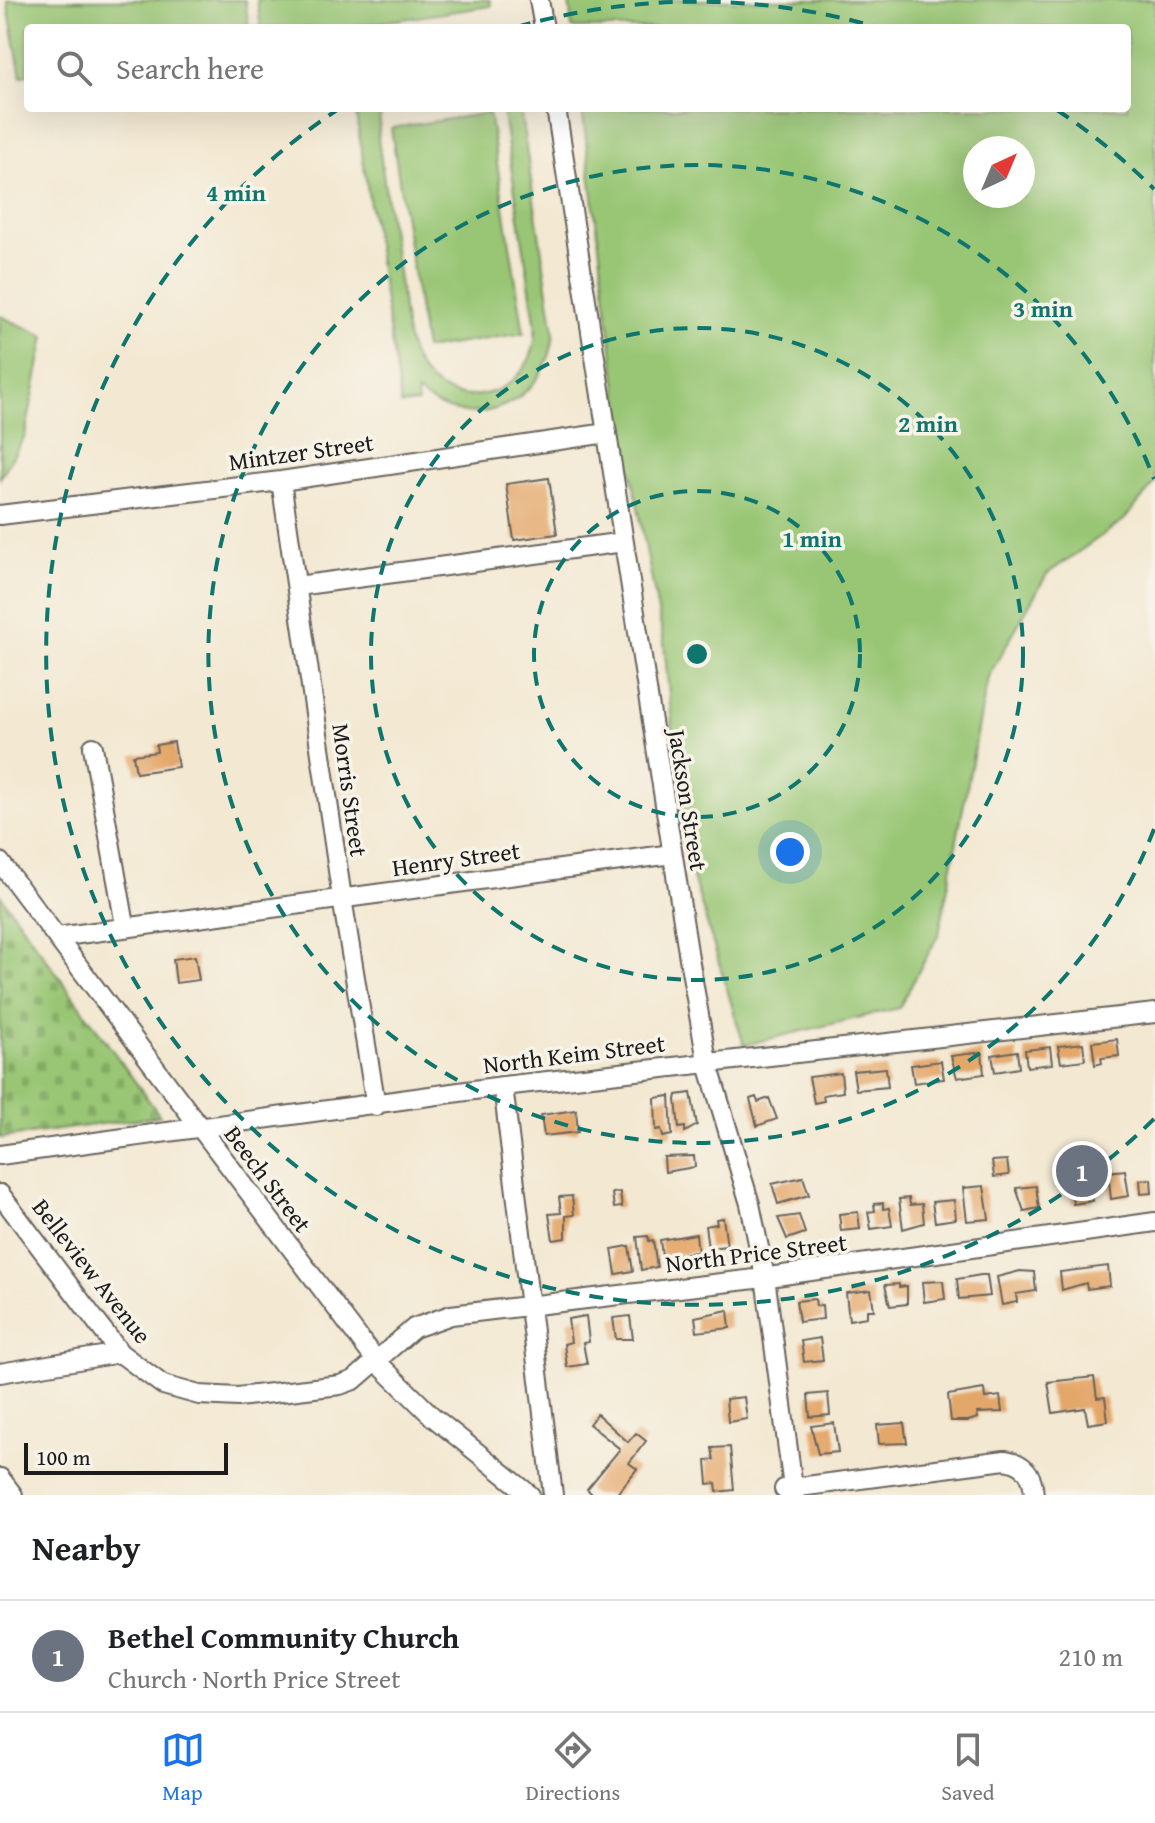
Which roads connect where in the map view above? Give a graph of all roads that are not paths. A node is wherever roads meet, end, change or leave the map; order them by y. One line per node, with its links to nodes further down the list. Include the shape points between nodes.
1 (539, 0): 2 (street)
2 (543, 24)
3 (557, 112): 4 (street, Jackson Street)
4 (607, 433): 5 (street, Mintzer Street); 7 (street, Jackson Street)
5 (281, 481): 6 (street, Mintzer Street); 8 (street, Morris Street)
6 (0, 515)
7 (624, 542): 8 (street); 10 (street, Jackson Street)
8 (297, 586): 12 (street, Morris Street)
9 (93, 747): 13 (street)
10 (672, 854): 12 (street, Henry Street); 16 (street, Jackson Street)
11 (0, 862): 14 (street, Beech Street)
12 (342, 898): 13 (street, Henry Street); 18 (street, Morris Street)
13 (125, 925): 14 (street, Henry Street)
14 (57, 937): 19 (street, Beech Street)
15 (1155, 1013): 16 (street, North Keim Street)
16 (707, 1061): 17 (street, North Keim Street); 23 (street, Jackson Street, via 750,1204)
17 (503, 1086): 18 (street, North Keim Street); 24 (street)
18 (376, 1106): 19 (street, North Keim Street)
19 (201, 1130): 20 (street, North Keim Street); 26 (street, Beech Street)
20 (0, 1155)
21 (0, 1194): 25 (street, Belleview Avenue)
22 (1155, 1222): 23 (street, North Price Street)
23 (765, 1277): 24 (street, North Price Street); 29 (street, Jackson Street)
24 (531, 1303): 26 (street, North Price Street, via 431,1320 399,1339); 32 (street)
25 (120, 1353): 26 (street, Belleview Avenue, via 163,1385 199,1395 238,1397 340,1385); 27 (street)
26 (377, 1362): 31 (street, Beech Street, via 433,1417)
27 (0, 1373)
28 (0, 1478): 30 (street)
29 (790, 1491): 33 (street, via 1005,1460 1028,1471)
30 (13, 1495)
31 (530, 1495)
32 (553, 1495)
33 (1034, 1495)

